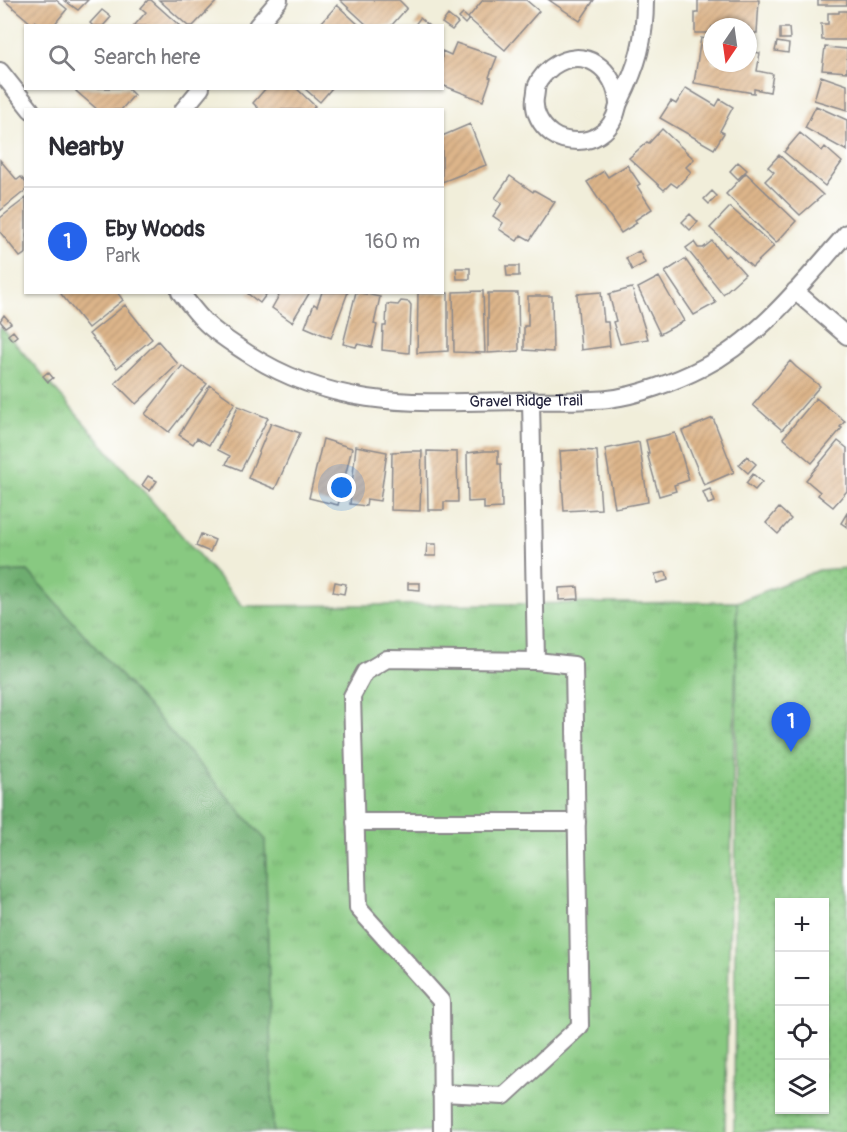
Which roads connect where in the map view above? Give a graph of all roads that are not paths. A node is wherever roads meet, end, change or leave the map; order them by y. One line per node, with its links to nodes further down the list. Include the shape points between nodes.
1 (279, 0): 3 (street)
2 (645, 0): 6 (street, via 645,27 634,74)
3 (259, 24)
4 (0, 71): 7 (street)
5 (199, 90): 8 (street)
6 (618, 104): 6 (street, via 606,130 585,141 566,141 552,134 542,124 534,104 537,84 545,72 573,58 602,67 612,78)
7 (29, 108)
8 (185, 108)
9 (847, 233): 10 (street, Gravel Ridge Trail)
10 (795, 291): 12 (street); 13 (street, Gravel Ridge Trail, via 749,337 704,368 666,384 610,399)
11 (182, 294): 13 (street, Gravel Ridge Trail, via 204,321 266,366 338,394 417,403)
12 (847, 336)
13 (531, 400): 14 (street)
14 (536, 661): 15 (street, via 387,659 365,672 352,696); 16 (street, via 574,665)
15 (355, 822): 16 (street); 17 (street, via 358,908 441,1001)
16 (577, 822): 17 (street, via 580,1026 504,1096)
17 (441, 1093): 18 (street)
18 (442, 1132)

